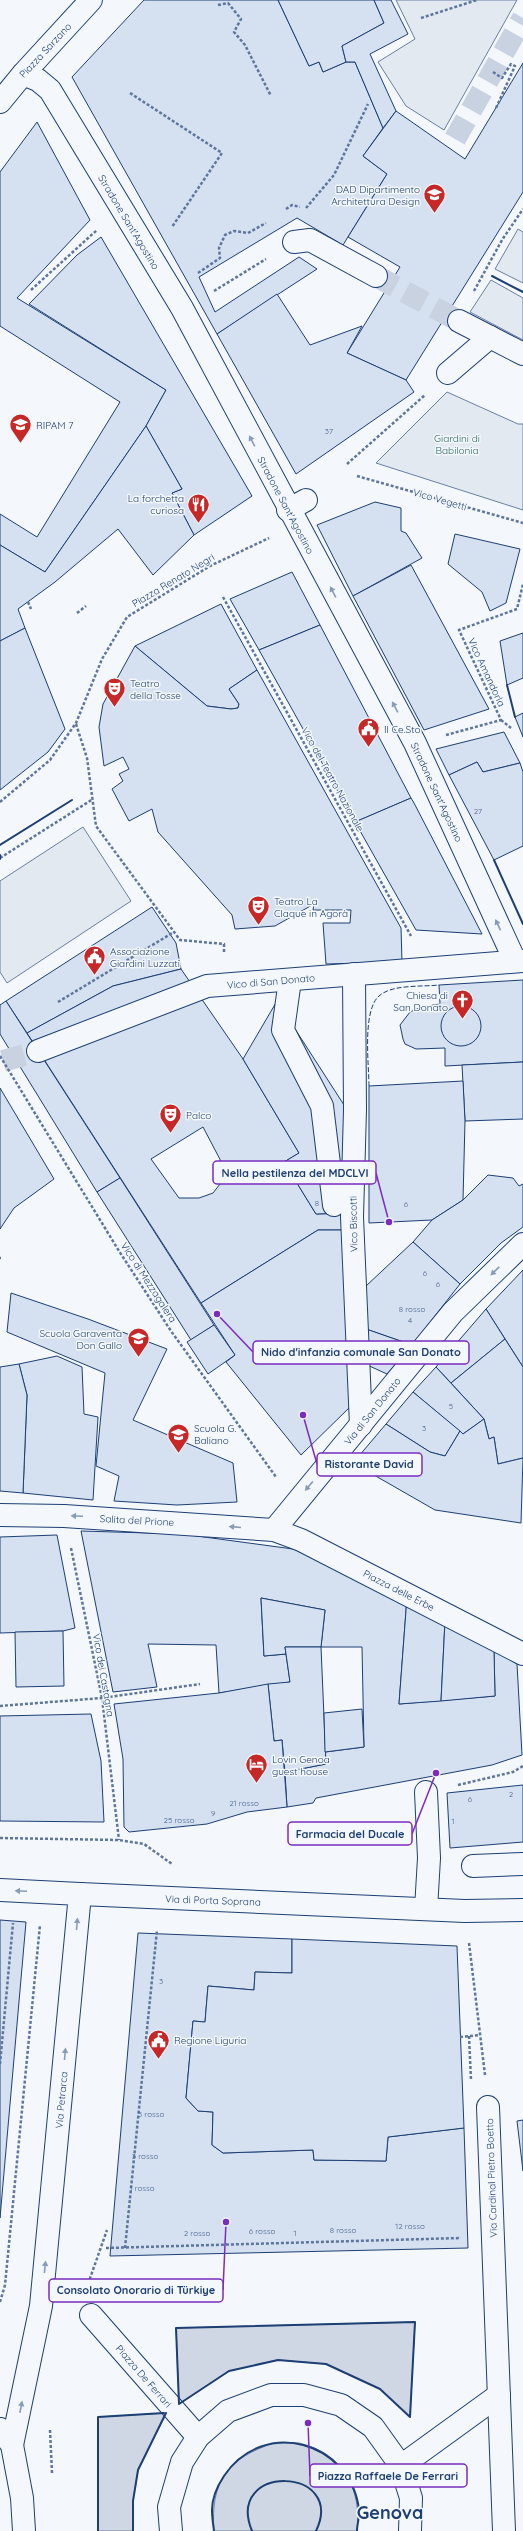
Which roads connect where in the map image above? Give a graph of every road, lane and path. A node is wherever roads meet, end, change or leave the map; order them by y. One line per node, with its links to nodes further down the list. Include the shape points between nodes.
1 (92, 0): 6 (street, Piazza Sarzano)
2 (477, 0): 4 (path)
3 (218, 5): 8 (path, via 228,3 241,19 234,32 245,46)
4 (420, 18)
5 (493, 72): 11 (path, via 502,78 511,64 515,66)
6 (23, 74): 9 (street, Piazza Sarzano); 15 (street, Stradone Sant'Agostino, via 38,80 50,90)
7 (130, 93): 18 (path, via 222,153)
8 (271, 96)
9 (0, 102)
10 (368, 104): 13 (path, via 334,175)
11 (496, 108)
12 (292, 205): 16 (path)
13 (306, 209)
14 (523, 209): 24 (path, via 502,240)
15 (123, 211): 22 (path, via 97,230); 30 (street, Stradone Sant'Agostino, one-way to 15, via 182,308)
16 (281, 213)
17 (270, 221): 20 (path, via 248,233 234,231 225,235 219,248 220,258)
18 (169, 232)
19 (294, 242): 21 (street, via 310,240); 23 (path)
20 (195, 275)
21 (376, 276)
22 (31, 290)
23 (214, 291)
24 (459, 321): 25 (street)
25 (490, 337): 26 (street); 27 (street)
26 (523, 354)
27 (448, 373): 28 (path)
28 (347, 464)
29 (357, 476): 31 (path, Vico Vegetti)
30 (297, 512): 39 (path, Piazza Renato Negri, via 127,617 102,659); 41 (street, Stradone Sant'Agostino, one-way to 30)
31 (523, 523)
32 (523, 584): 38 (path, Vico Amandorla, via 517,609 459,630)
33 (223, 597): 48 (path, Vico del Teatro Nazionale)
34 (28, 602): 36 (path)
35 (86, 606): 37 (path)
36 (31, 609)
37 (77, 613)
38 (501, 720): 40 (path); 41 (path, Vico Amandorla)
39 (76, 724): 42 (path, via 87,758); 43 (path, Piazza Renato Negri, via 50,760)
40 (511, 728)
41 (415, 743): 47 (street, Stradone Sant'Agostino, one-way to 41)
42 (93, 799): 44 (path); 45 (path, via 96,826)
43 (0, 802)
44 (0, 858)
45 (174, 932): 46 (path); 51 (path)
46 (180, 940)
47 (519, 961): 48 (street, Vico di San Donato)
48 (429, 968): 49 (street, Vico di San Donato)
49 (354, 974): 50 (street, Vico di San Donato); 57 (street, Vico Biscotti, via 355,1110 352,1217)
50 (290, 980): 52 (street, Vico di San Donato, via 207,986); 55 (street, via 283,1030 322,1106)
51 (58, 1002)
52 (38, 1051)
53 (0, 1056): 54 (path, Vico di Mezzagalera)
54 (1, 1062): 58 (path, Vico di Mezzagalera, via 171,1331)
55 (334, 1205)
56 (523, 1244): 57 (street, Via di San Donato, one-way to 57, via 453,1312)
57 (361, 1425): 58 (street, Via di San Donato, one-way to 58)
58 (295, 1503): 61 (street, Via di San Donato)
59 (0, 1515): 60 (street, Salita del Prione)
60 (64, 1516): 61 (street, Salita del Prione, one-way to 60); 64 (path, Vico dei Castagna)
61 (274, 1530): 62 (street, Piazza delle Erbe, via 301,1540)
62 (523, 1654)
63 (200, 1684): 64 (path)
64 (102, 1698): 65 (path); 69 (path, Vico dei Castagna)
65 (0, 1706)
66 (523, 1766): 67 (path, via 513,1772)
67 (426, 1792): 76 (street, via 430,1858)
68 (0, 1838): 69 (path)
69 (119, 1840): 70 (path, via 144,1844)
70 (173, 1864)
71 (523, 1864): 72 (street)
72 (473, 1866)
73 (0, 1890): 74 (street, Via di Porta Soprana, one-way to 73)
74 (43, 1892): 75 (street, Via di Porta Soprana); 90 (path, via 5,2285)
75 (80, 1894): 76 (street, Via di Porta Soprana); 94 (street, Via Petrarca, one-way to 75, via 41,2306)
76 (426, 1909): 78 (street, Via di Porta Soprana)
77 (523, 1910): 78 (street, Via di Porta Soprana)
78 (465, 1911): 81 (path)
79 (13, 1921): 83 (path)
80 (157, 1927): 88 (path)
81 (480, 2035): 82 (path); 84 (path)
82 (460, 2037)
83 (0, 2064)
84 (488, 2107): 92 (street, Via Cardinal Pietro Boetto)
85 (108, 2230): 89 (path)
86 (468, 2237): 88 (path)
87 (106, 2248): 88 (path)
88 (125, 2248)
89 (86, 2286)
90 (0, 2302)
91 (91, 2315): 95 (street, Piazza De Ferrari)
92 (499, 2395): 96 (street); 101 (street, Via Cardinal Pietro Boetto)
93 (50, 2429): 97 (path)
94 (6, 2437): 98 (street, via 22,2498)
95 (198, 2437): 96 (street, via 228,2411 271,2395 304,2394 341,2405 373,2427); 99 (street, via 182,2462 169,2507)
96 (401, 2466): 100 (street, via 411,2498)
97 (53, 2476)
98 (24, 2531)
99 (171, 2531)
100 (410, 2531)
101 (504, 2531)

